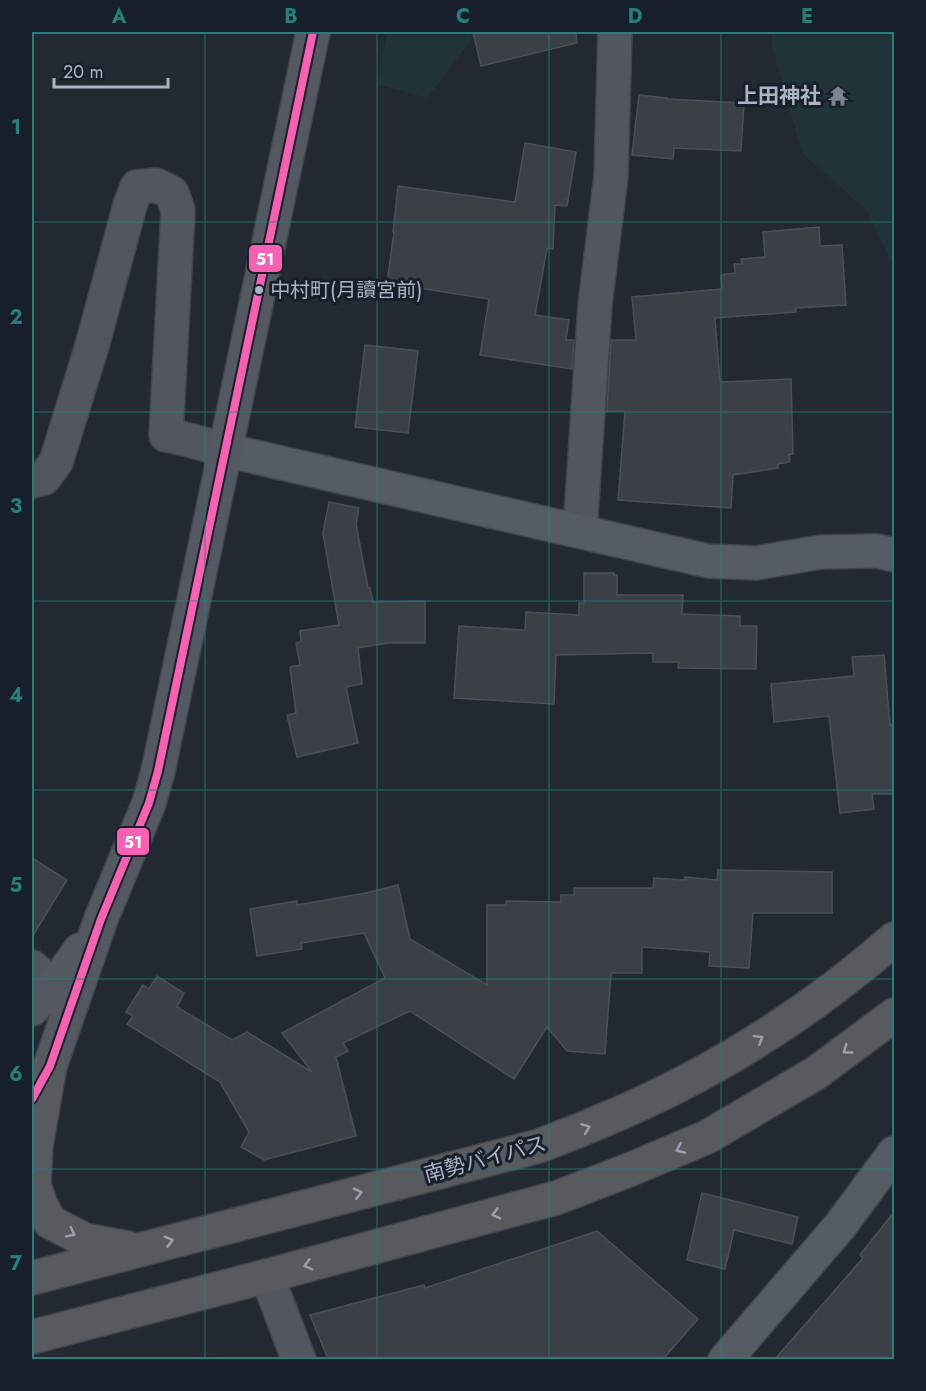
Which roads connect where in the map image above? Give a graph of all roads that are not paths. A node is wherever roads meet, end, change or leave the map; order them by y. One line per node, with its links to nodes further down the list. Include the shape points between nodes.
1 (313, 32): 3 (main road)
2 (615, 32): 5 (street, via 611,176 595,305)
3 (225, 450): 4 (street, via 166,435 178,211 172,193 156,185 137,187 56,462 44,478); 5 (street); 7 (main road, via 158,771 149,803)
4 (32, 480)
5 (580, 531): 6 (street, via 708,561 756,563 821,552 877,551)
6 (894, 555)
7 (101, 919): 9 (main road); 12 (main road)
8 (894, 939): 15 (highway, 南勢バイパス, one-way to 8, via 539,1146 600,1122 756,1041 858,971)
9 (43, 977): 10 (main road)
10 (32, 1009)
11 (894, 1015): 16 (highway, one-way to 16, via 816,1073 707,1137 639,1166 556,1198)
12 (50, 1066): 13 (main road); 15 (highway, one-way to 15, via 36,1146 34,1185 41,1205 50,1222 85,1240)
13 (32, 1099)
14 (894, 1153): 20 (street, via 840,1226)
15 (136, 1250): 17 (highway, 南勢バイパス)
16 (267, 1276): 18 (highway); 19 (street)
17 (32, 1278)
18 (32, 1337)
19 (299, 1359)
20 (725, 1359)

